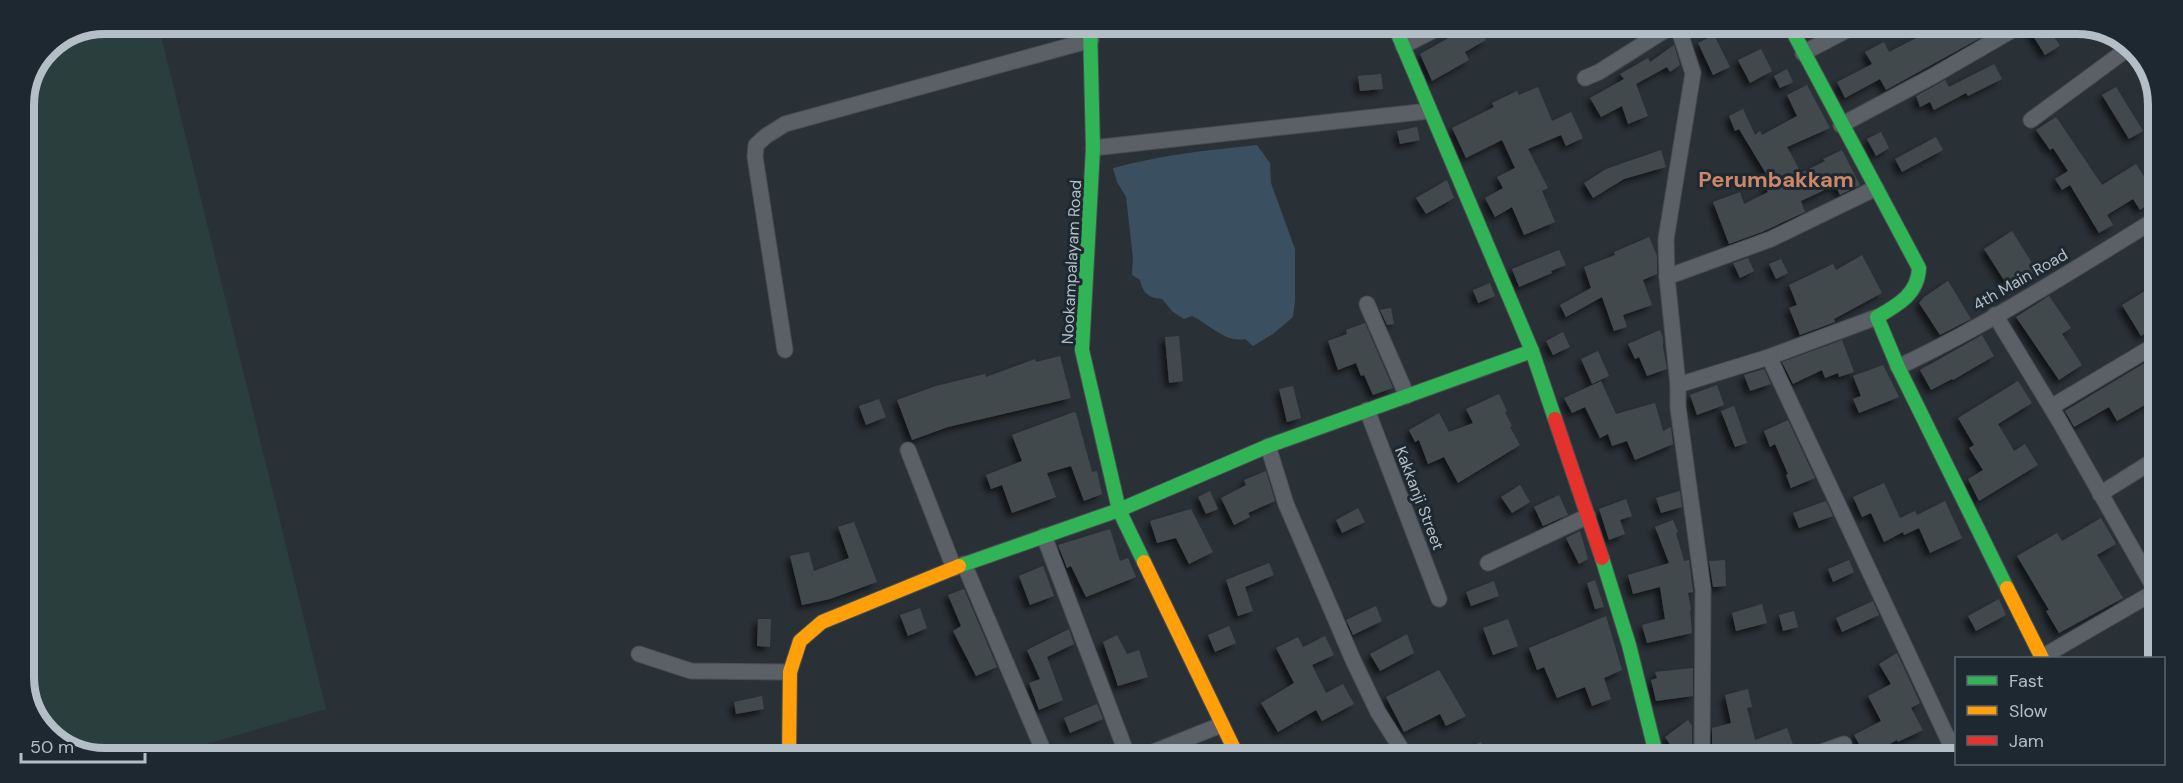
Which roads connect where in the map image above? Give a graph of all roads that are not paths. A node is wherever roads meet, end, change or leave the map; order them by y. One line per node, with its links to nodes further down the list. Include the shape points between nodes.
1 (1087, 34): 25 (street, via 785,124 756,145)
2 (1090, 34): 17 (street, Nookampalayam Road)
3 (1398, 34): 10 (street)
4 (1427, 34): 10 (street)
5 (1660, 34): 13 (street)
6 (1680, 34): 20 (street, via 1693,73 1666,238)
7 (1794, 34): 12 (street)
8 (1839, 34): 12 (street)
9 (2006, 34): 16 (street)
10 (1404, 46): 14 (street)
11 (2124, 52): 15 (street)
12 (1803, 53): 16 (street)
13 (1585, 78)
14 (1429, 111): 17 (street); 26 (street)
15 (2031, 120)
16 (1841, 125): 18 (street)
17 (1093, 148): 37 (street, Nookampalayam Road, via 1082,350)
18 (1876, 188): 20 (street, via 1771,239); 23 (street, via 1915,260 1920,277 1907,298)
19 (2148, 224): 22 (street, 4th Main Road)
20 (1667, 277): 29 (street)
21 (1368, 304): 30 (street)
22 (1995, 315): 28 (street, 4th Main Road); 31 (street)
23 (1877, 317): 27 (street); 28 (street)
24 (2148, 349): 31 (street)
25 (785, 350)
26 (1532, 351): 30 (street); 38 (street)
27 (1769, 357): 29 (street); 60 (street)
28 (1898, 367): 46 (street)
29 (1678, 385): 58 (street, via 1703,589)
30 (1407, 396): 32 (street)
31 (2051, 406): 36 (street)
32 (1367, 410): 33 (street); 44 (street, Kakkanji Street)
33 (1268, 446): 37 (street); 56 (street, via 1286,504 1353,660)
34 (908, 450): 41 (street)
35 (2148, 464): 36 (street)
36 (2100, 494): 42 (street)
37 (1119, 510): 39 (street); 49 (street, Nookampalayam Road)
38 (1588, 516): 40 (street); 57 (street, via 1629,645)
39 (1044, 536): 41 (street); 53 (street)
40 (1488, 563)
41 (959, 566): 48 (street, via 822,622 800,641); 52 (street)
42 (2148, 577)
43 (2148, 596): 47 (street)
44 (1439, 598)
45 (639, 654): 48 (street, via 691,671)
46 (2042, 657)
47 (2044, 657)
48 (789, 672): 51 (street)
49 (1221, 725): 54 (street); 55 (street, Nookampalayam Road)
50 (1844, 744): 59 (street)
51 (789, 748)
52 (1042, 748)
53 (1125, 748)
54 (1164, 748)
55 (1233, 748)
56 (1401, 748)
57 (1655, 748)
58 (1702, 748)
59 (1833, 748)
60 (1952, 748)

